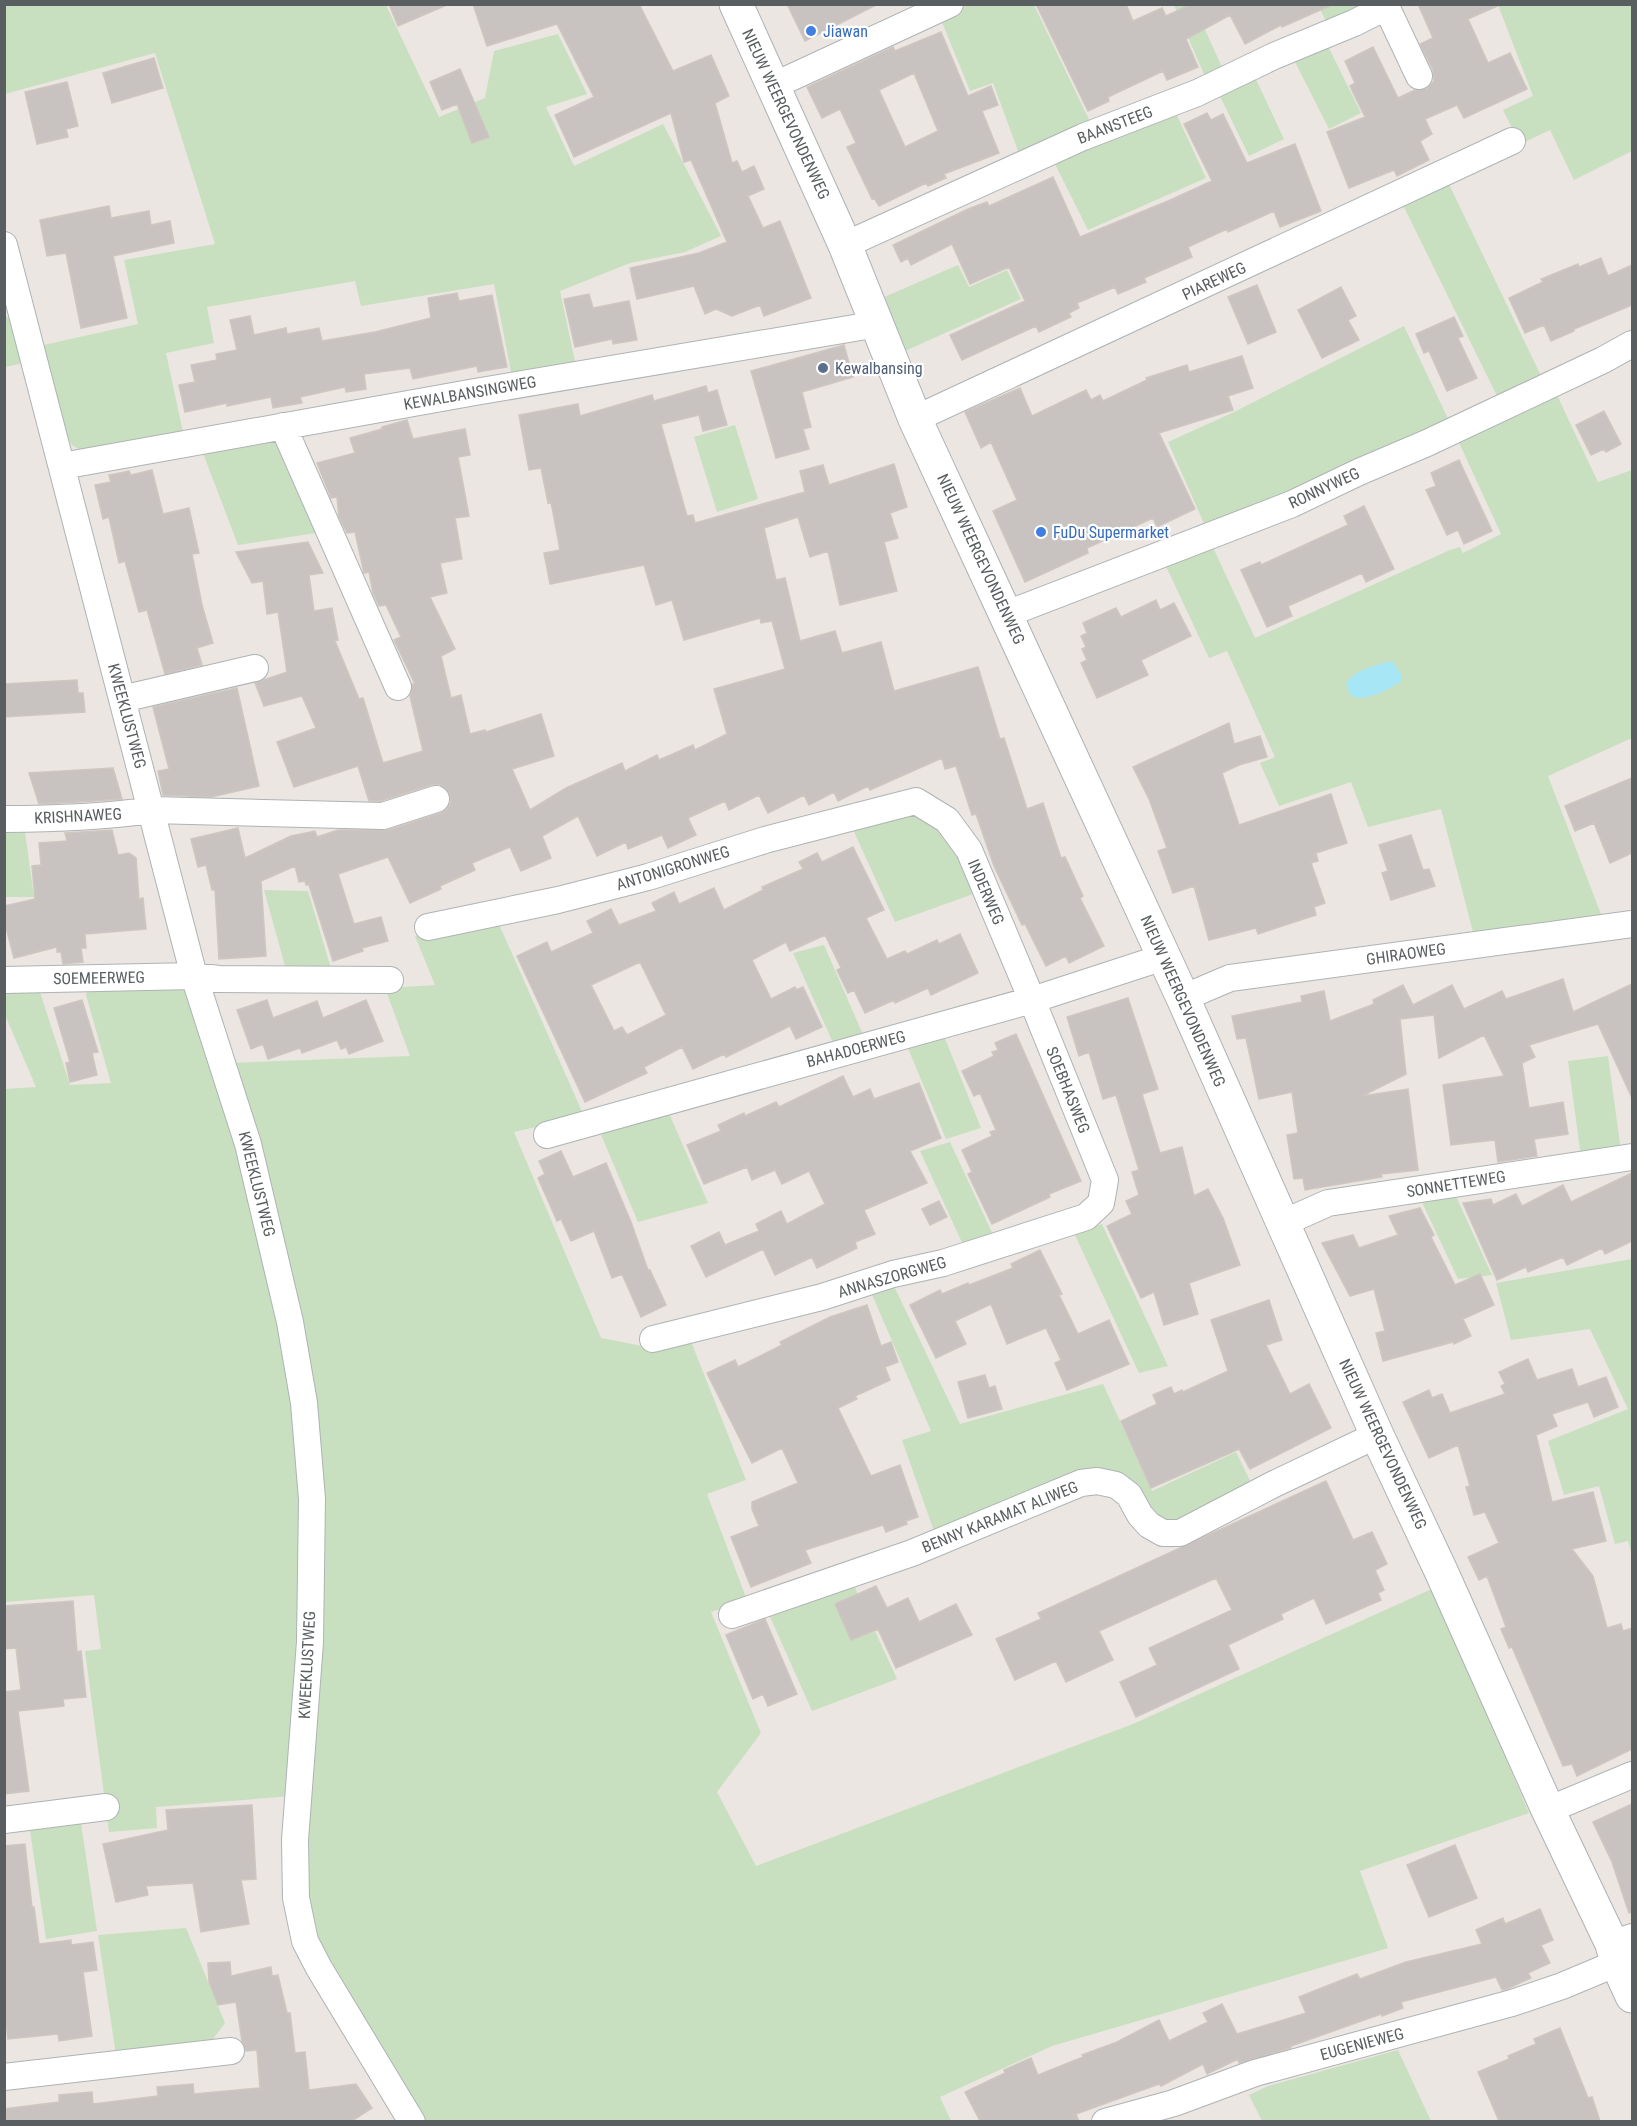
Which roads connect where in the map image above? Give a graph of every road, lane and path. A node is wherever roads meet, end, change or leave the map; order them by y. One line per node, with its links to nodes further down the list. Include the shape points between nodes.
1 (736, 4): 5 (street, NIEUW WEERGEVONDENWEG)
2 (950, 4): 5 (street)
3 (1385, 6): 4 (street); 8 (street, BAANSTEEG, via 1197,93 1083,137)
4 (1419, 76)
5 (773, 86): 8 (street, NIEUW WEERGEVONDENWEG)
6 (1512, 141): 12 (street, PIAREWEG)
7 (4, 245): 9 (street, KWEEKLUSTWEG)
8 (845, 245): 10 (street, NIEUW WEERGEVONDENWEG)
9 (13, 308): 14 (street, KWEEKLUSTWEG)
10 (878, 324): 12 (street, NIEUW WEERGEVONDENWEG); 13 (street, KEWALBANSINGWEG)
11 (1632, 344): 15 (street, RONNYWEG, via 1292,504)
12 (915, 419): 15 (street, NIEUW WEERGEVONDENWEG)
13 (283, 426): 14 (street, KEWALBANSINGWEG); 17 (street)
14 (62, 466): 18 (street, KWEEKLUSTWEG)
15 (1007, 614): 25 (street, NIEUW WEERGEVONDENWEG)
16 (255, 668): 18 (street)
17 (398, 687)
18 (122, 699): 21 (street, KWEEKLUSTWEG)
19 (436, 799): 21 (street, KRISHNAWEG, via 383,816)
20 (916, 801): 24 (street, ANTONIGRONWEG, via 765,840 648,877); 30 (street, INDERWEG, via 947,820 969,850)
21 (152, 810): 22 (street, KRISHNAWEG); 26 (street, KWEEKLUSTWEG)
22 (4, 819)
23 (1632, 924): 29 (street, GHIRAOWEG, via 1230,978)
24 (428, 927)
25 (1164, 957): 29 (street, NIEUW WEERGEVONDENWEG); 30 (street, BAHADOERWEG)
26 (194, 976): 27 (street, SOEMEERWEG); 28 (street, SOEMEERWEG); 46 (street, KWEEKLUSTWEG, via 248,1144 290,1322 304,1403 312,1499 310,1642 295,1840 296,1898 305,1941 319,1968)
27 (4, 980)
28 (390, 980)
29 (1183, 998): 34 (street, NIEUW WEERGEVONDENWEG)
30 (1032, 1000): 31 (street, BAHADOERWEG); 33 (street, SOEBHASWEG)
31 (547, 1135)
32 (1632, 1157): 34 (street, SONNETTEWEG, via 1328,1203)
33 (1104, 1180): 35 (street, ANNASZORGWEG, via 1101,1203 1086,1218 822,1297)
34 (1283, 1222): 36 (street, NIEUW WEERGEVONDENWEG)
35 (653, 1339)
36 (1377, 1435): 37 (street, BENNY KARAMAT ALIWEG, via 1180,1533 1162,1533 1149,1525 1130,1495 1116,1485 1089,1482 912,1553); 40 (street, NIEUW WEERGEVONDENWEG)
37 (732, 1615)
38 (1632, 1775): 40 (street)
39 (106, 1807): 41 (street)
40 (1548, 1810): 42 (street, NIEUW WEERGEVONDENWEG)
41 (4, 1820)
42 (1620, 1948): 43 (street, NIEUW WEERGEVONDENWEG); 47 (street, EUGENIEWEG, via 1562,1986 1512,2003 1255,2073 1174,2103)
43 (1632, 1996)
44 (231, 2052): 45 (street)
45 (4, 2077)
46 (412, 2121)
47 (1105, 2121)

